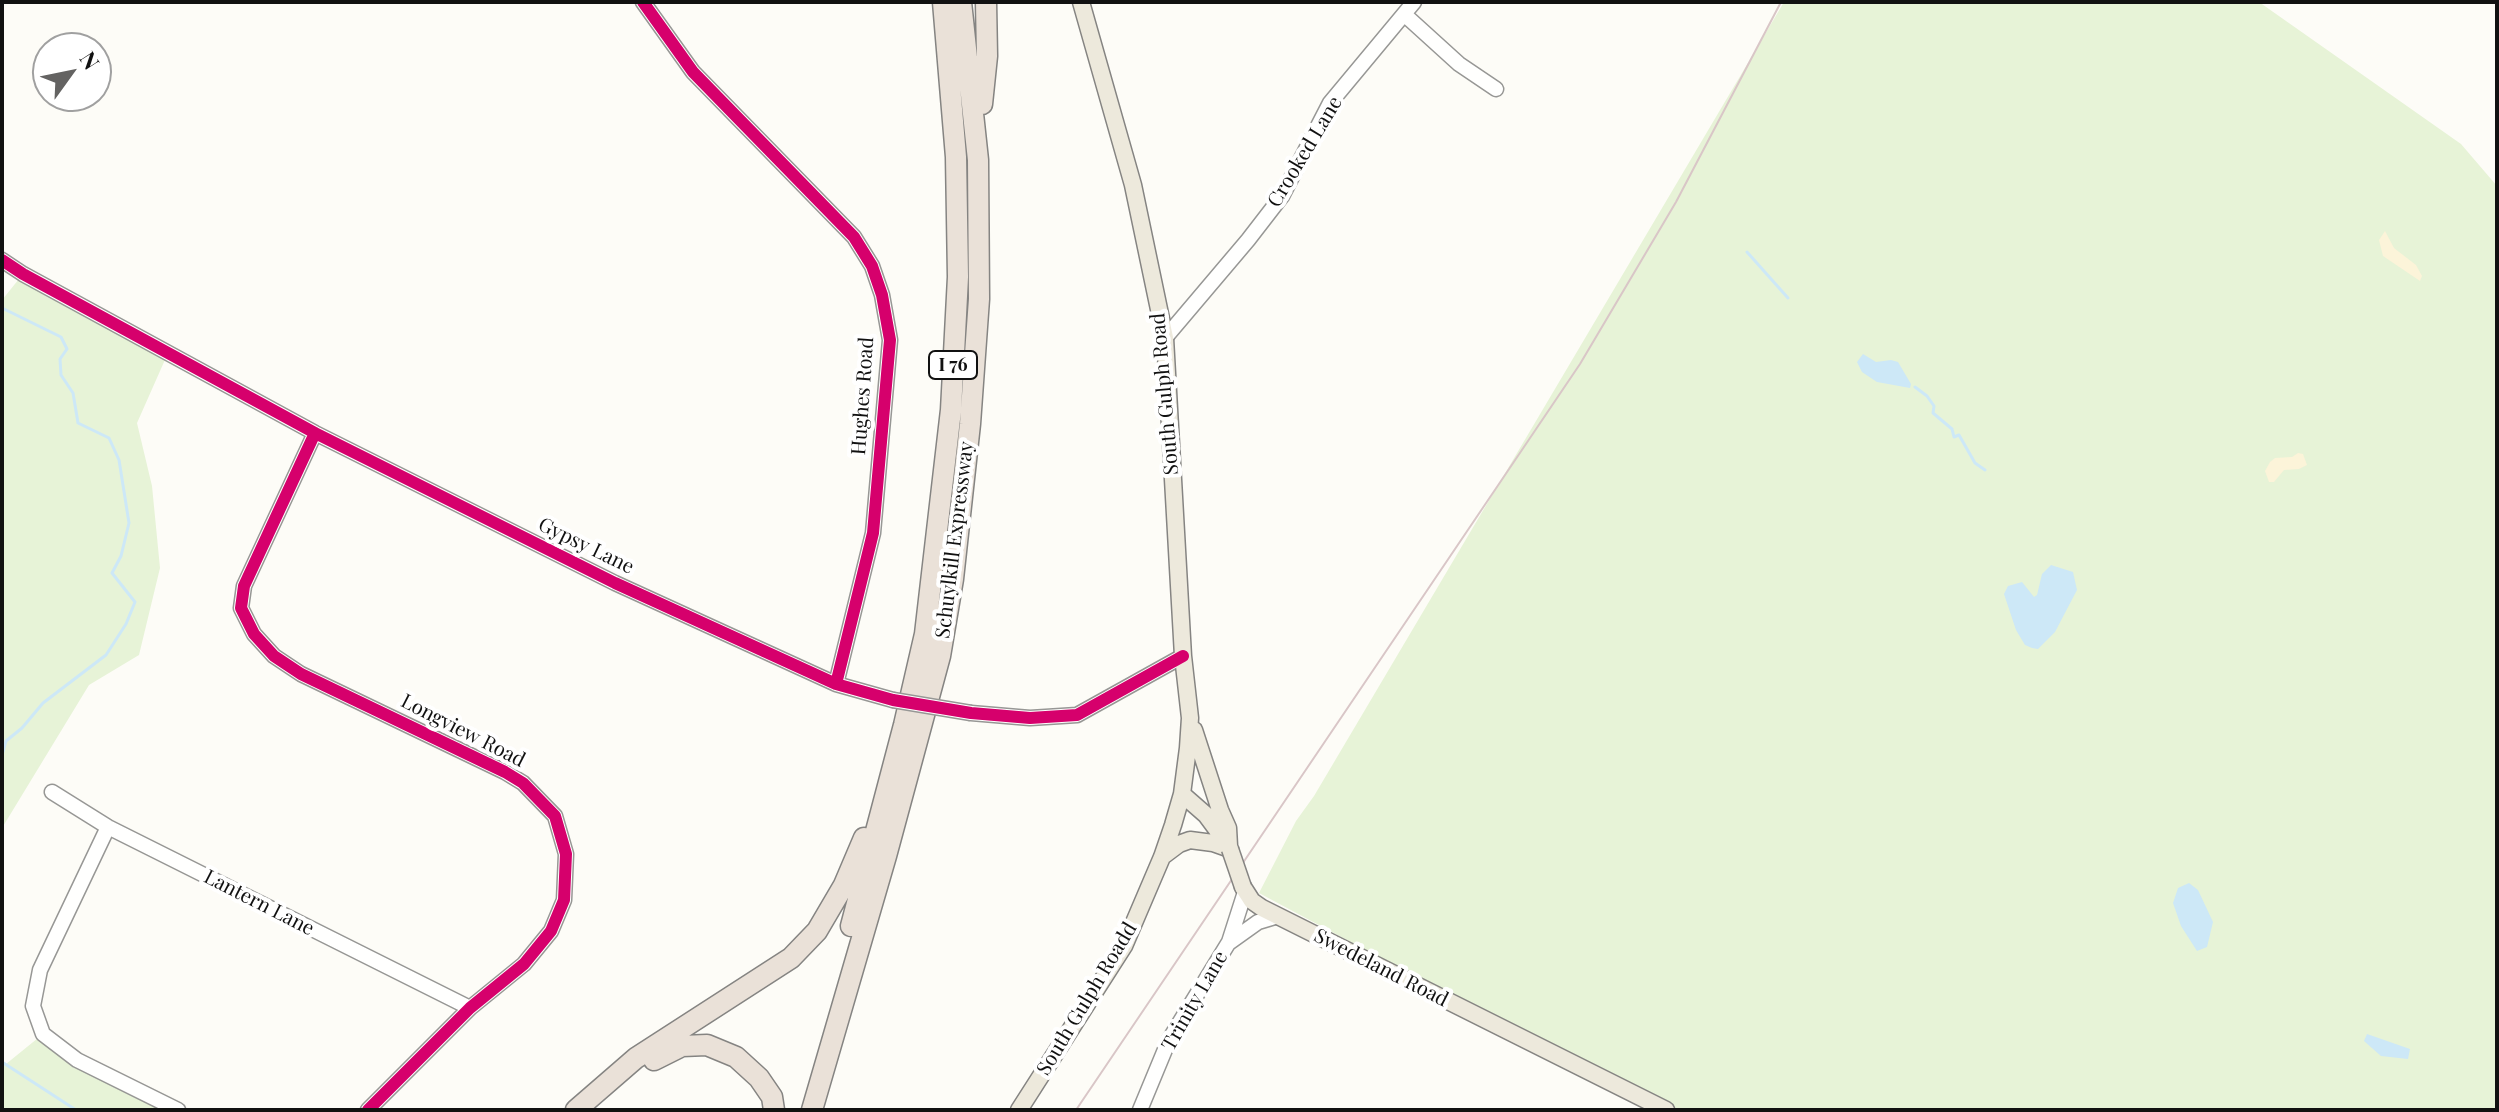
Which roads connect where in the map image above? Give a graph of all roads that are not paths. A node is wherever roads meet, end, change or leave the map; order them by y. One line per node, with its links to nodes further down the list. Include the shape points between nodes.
1 (643, 2): 14 (street, Hughes Road, via 693,72 854,237 882,295 890,340 873,533)
2 (943, 2): 16 (highway, Schuylkill Expressway / I 76, via 956,157 958,277 951,410 925,634)
3 (961, 2): 9 (highway, Schuylkill Expressway / I 76)
4 (986, 2): 9 (highway)
5 (1081, 2): 11 (main road, South Gulph Road, via 1133,185)
6 (1414, 2): 7 (street, Crooked Lane)
7 (1405, 15): 8 (street); 11 (street, Crooked Lane, via 1330,103 1282,196)
8 (1496, 89)
9 (978, 160): 33 (highway, Schuylkill Expressway / I 76, via 979,299 970,424 940,656)
10 (2, 260): 12 (street, Gypsy Lane)
11 (1165, 338): 13 (main road, South Gulph Road)
12 (315, 433): 14 (street, Gypsy Lane, via 615,583); 26 (street, Longview Road, via 244,586 241,608 254,634 301,674 523,783 555,816 563,838 564,900 551,931 524,964)
13 (1183, 656): 14 (street, Gypsy Lane, bridge, via 1077,715 971,713); 15 (main road, South Gulph Road)
14 (836, 684)
15 (1190, 718): 18 (main road, South Gulph Road); 19 (main road)
16 (904, 725): 29 (highway, via 871,823 817,931 791,958 636,1058); 32 (highway, Schuylkill Expressway / I 76)
17 (52, 792): 20 (street, Lantern Lane)
18 (1182, 794): 19 (main road, via 1201,796); 21 (main road); 22 (main road, South Gulph Roadd)
19 (1220, 810): 21 (main road)
20 (108, 827): 26 (street, Lantern Lane); 27 (street, via 40,970 33,1006 43,1034 77,1060)
21 (1230, 848): 22 (main road, via 1190,840); 23 (main road, bridge)
22 (1162, 857): 34 (main road, South Gulph Roadd, via 1124,946)
23 (1244, 889): 24 (main road, Swedeland Road, via 1252,901); 25 (street, Trinity Lane)
24 (1278, 916): 25 (street, via 1258,922); 36 (main road, Swedeland Road)
25 (1229, 942): 35 (street, Trinity Lane, via 1169,1040)
26 (470, 1008): 28 (street, Longview Road)
27 (178, 1110)
28 (368, 1110)
29 (576, 1110)
30 (592, 1110): 31 (highway, via 646,1064 682,1046 707,1045 736,1057 759,1078)
31 (774, 1110)
32 (799, 1110)
33 (812, 1110)
34 (1019, 1110)
35 (1140, 1110)
36 (1666, 1110)

